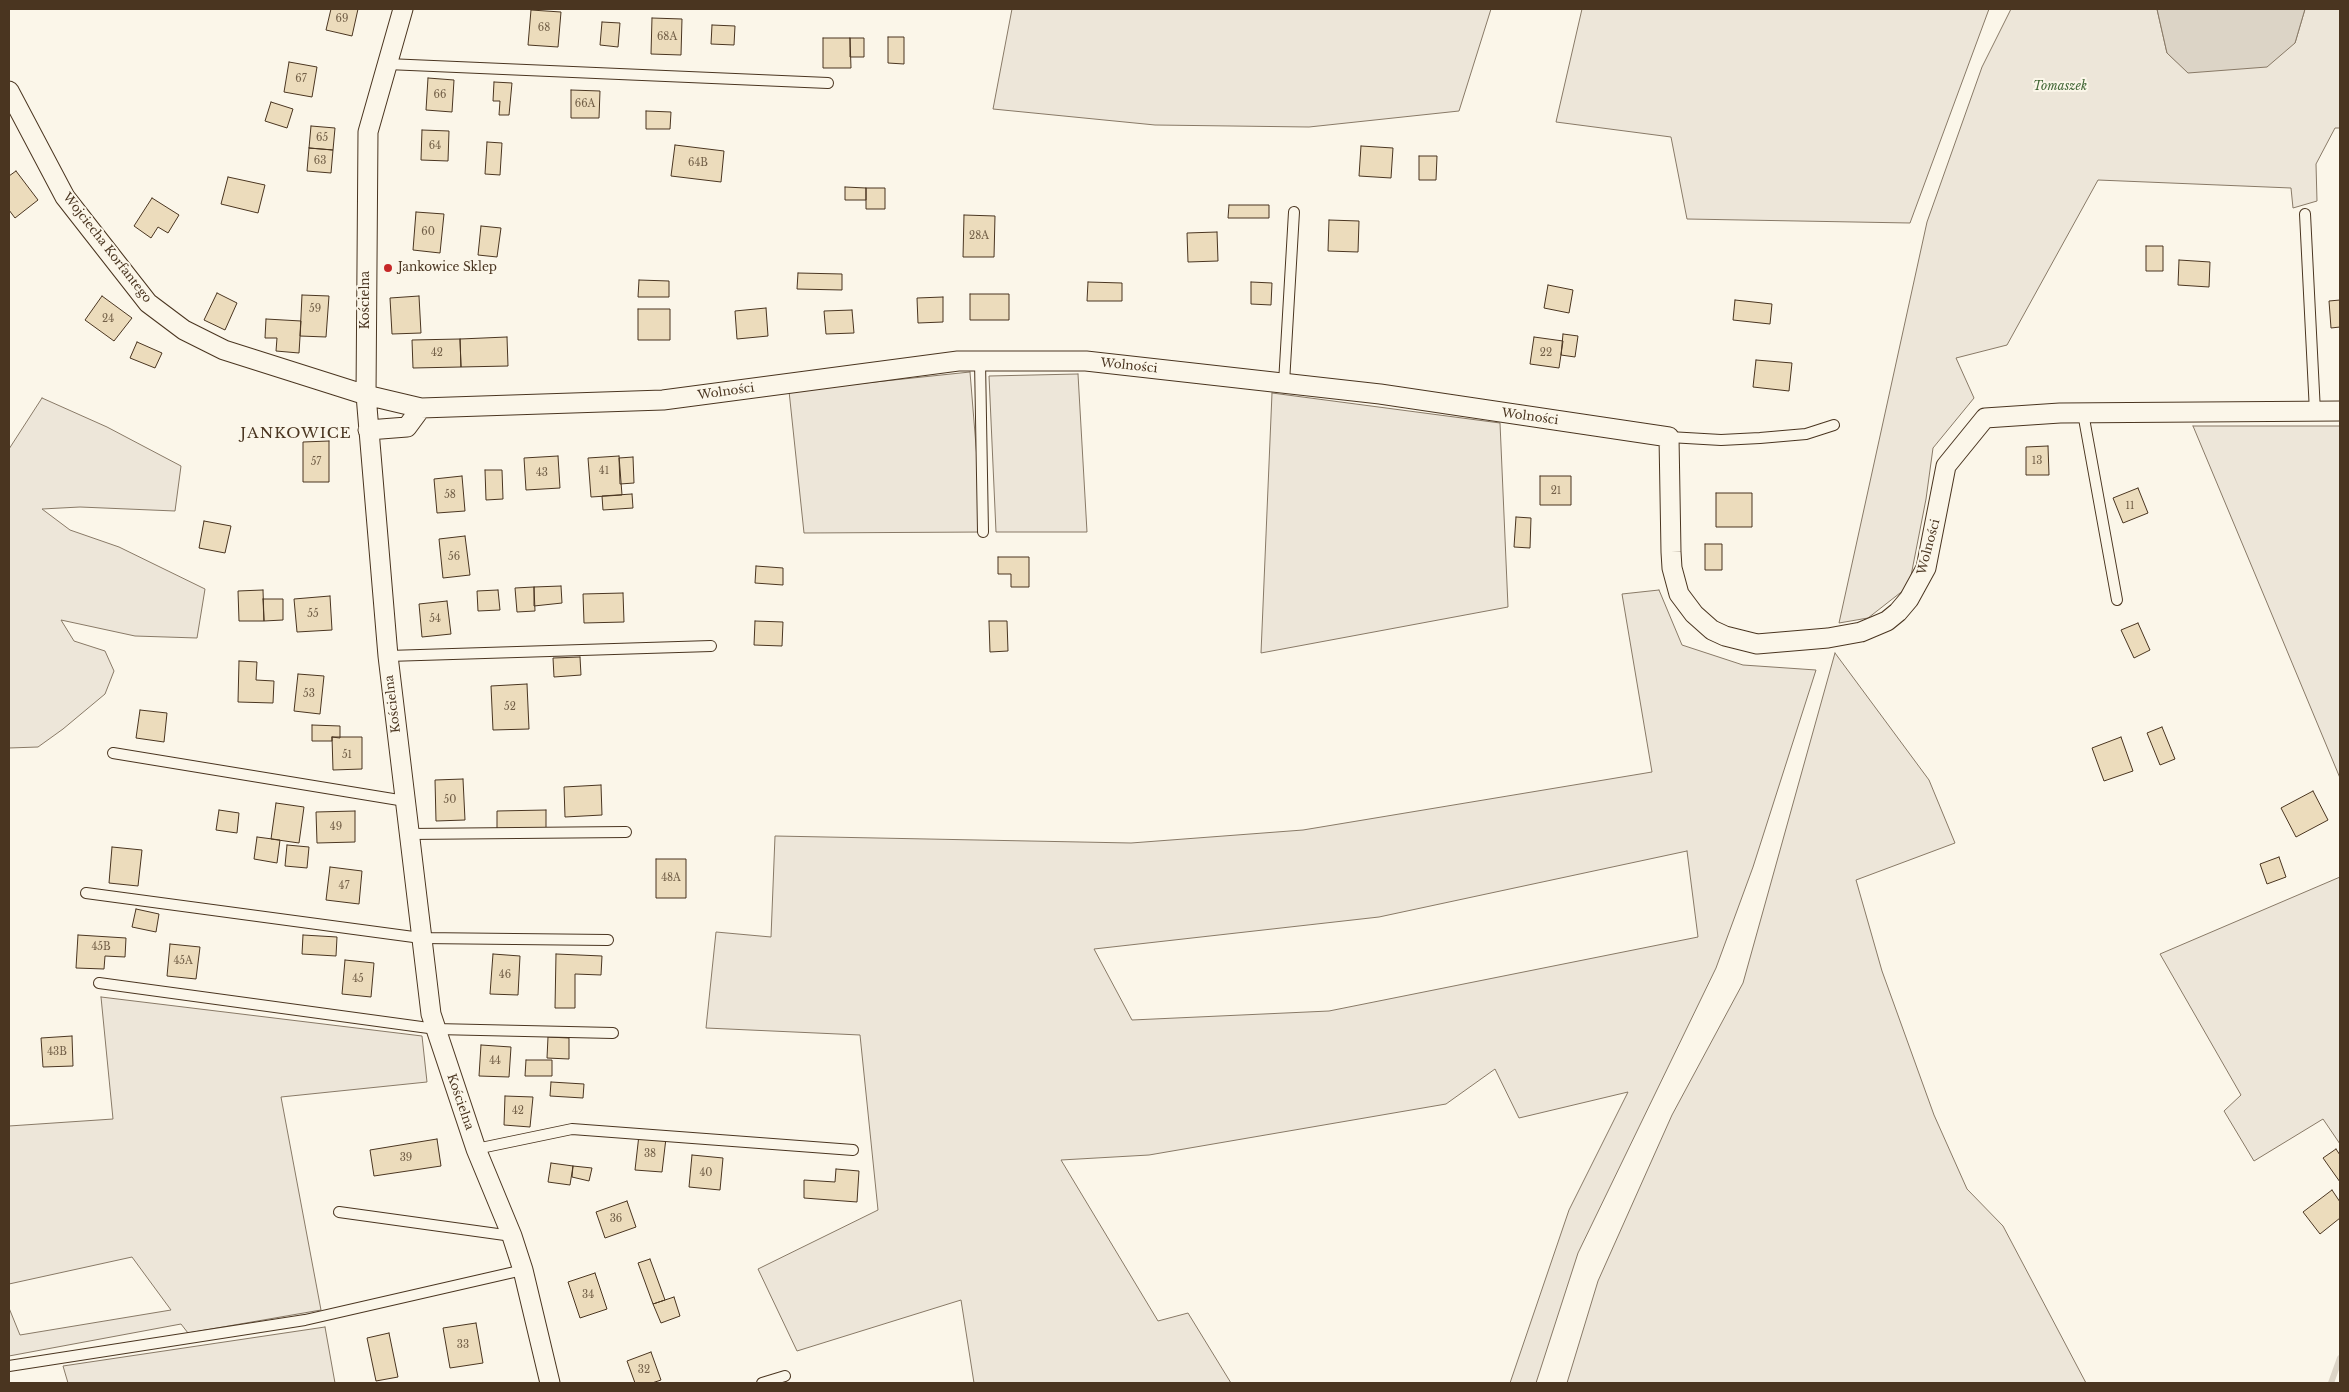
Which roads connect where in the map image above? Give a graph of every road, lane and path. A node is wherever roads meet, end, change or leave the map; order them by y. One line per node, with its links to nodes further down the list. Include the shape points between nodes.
1 (403, 9): 2 (street, Kościelna)
2 (388, 64): 3 (lane); 9 (street, Kościelna, via 368,132)
3 (828, 83)
4 (9, 91): 9 (street, Wojciecha Korfantego, via 64,197 148,303 184,330 224,350)
5 (1294, 212): 8 (lane)
6 (2305, 214): 12 (lane)
7 (980, 361): 8 (street, Wolności, via 1086,362); 10 (street, Wolności, via 958,361 663,400); 17 (lane)
8 (1284, 383): 16 (street, Wolności)
9 (366, 395): 10 (street, Wolności); 15 (street, Kościelna)
10 (422, 408): 15 (street, via 407,427)
11 (2340, 411): 12 (street, Wolności)
12 (2315, 412): 13 (street, Wolności)
13 (2083, 413): 16 (street, Wolności, via 1985,418 1946,466 1926,568 1909,599 1887,620 1874,628 1846,636 1757,644 1712,630 1679,594 1670,552); 18 (lane)
14 (1834, 425): 16 (lane, via 1806,434 1760,438)
15 (368, 430): 20 (street, Kościelna)
16 (1669, 437)
17 (983, 532)
18 (2117, 600)
19 (711, 646): 20 (lane)
20 (388, 656): 22 (street, Kościelna)
21 (113, 753): 22 (lane)
22 (405, 801): 24 (street, Kościelna)
23 (626, 832): 24 (lane)
24 (409, 834): 26 (street, Kościelna)
25 (86, 894): 26 (lane)
26 (421, 938): 27 (lane); 29 (street, Kościelna)
27 (608, 940)
28 (99, 983): 29 (lane)
29 (436, 1029): 30 (lane); 31 (street, Kościelna)
30 (613, 1033)
31 (476, 1149): 32 (lane, via 572,1129); 34 (street, Kościelna)
32 (853, 1150)
33 (339, 1212): 34 (lane)
34 (512, 1236): 35 (street, Kościelna)
35 (523, 1270): 36 (lane, via 305,1320); 38 (street, Kościelna)
36 (9, 1366)
37 (785, 1376): 39 (lane)
38 (550, 1383)
39 (762, 1383)

